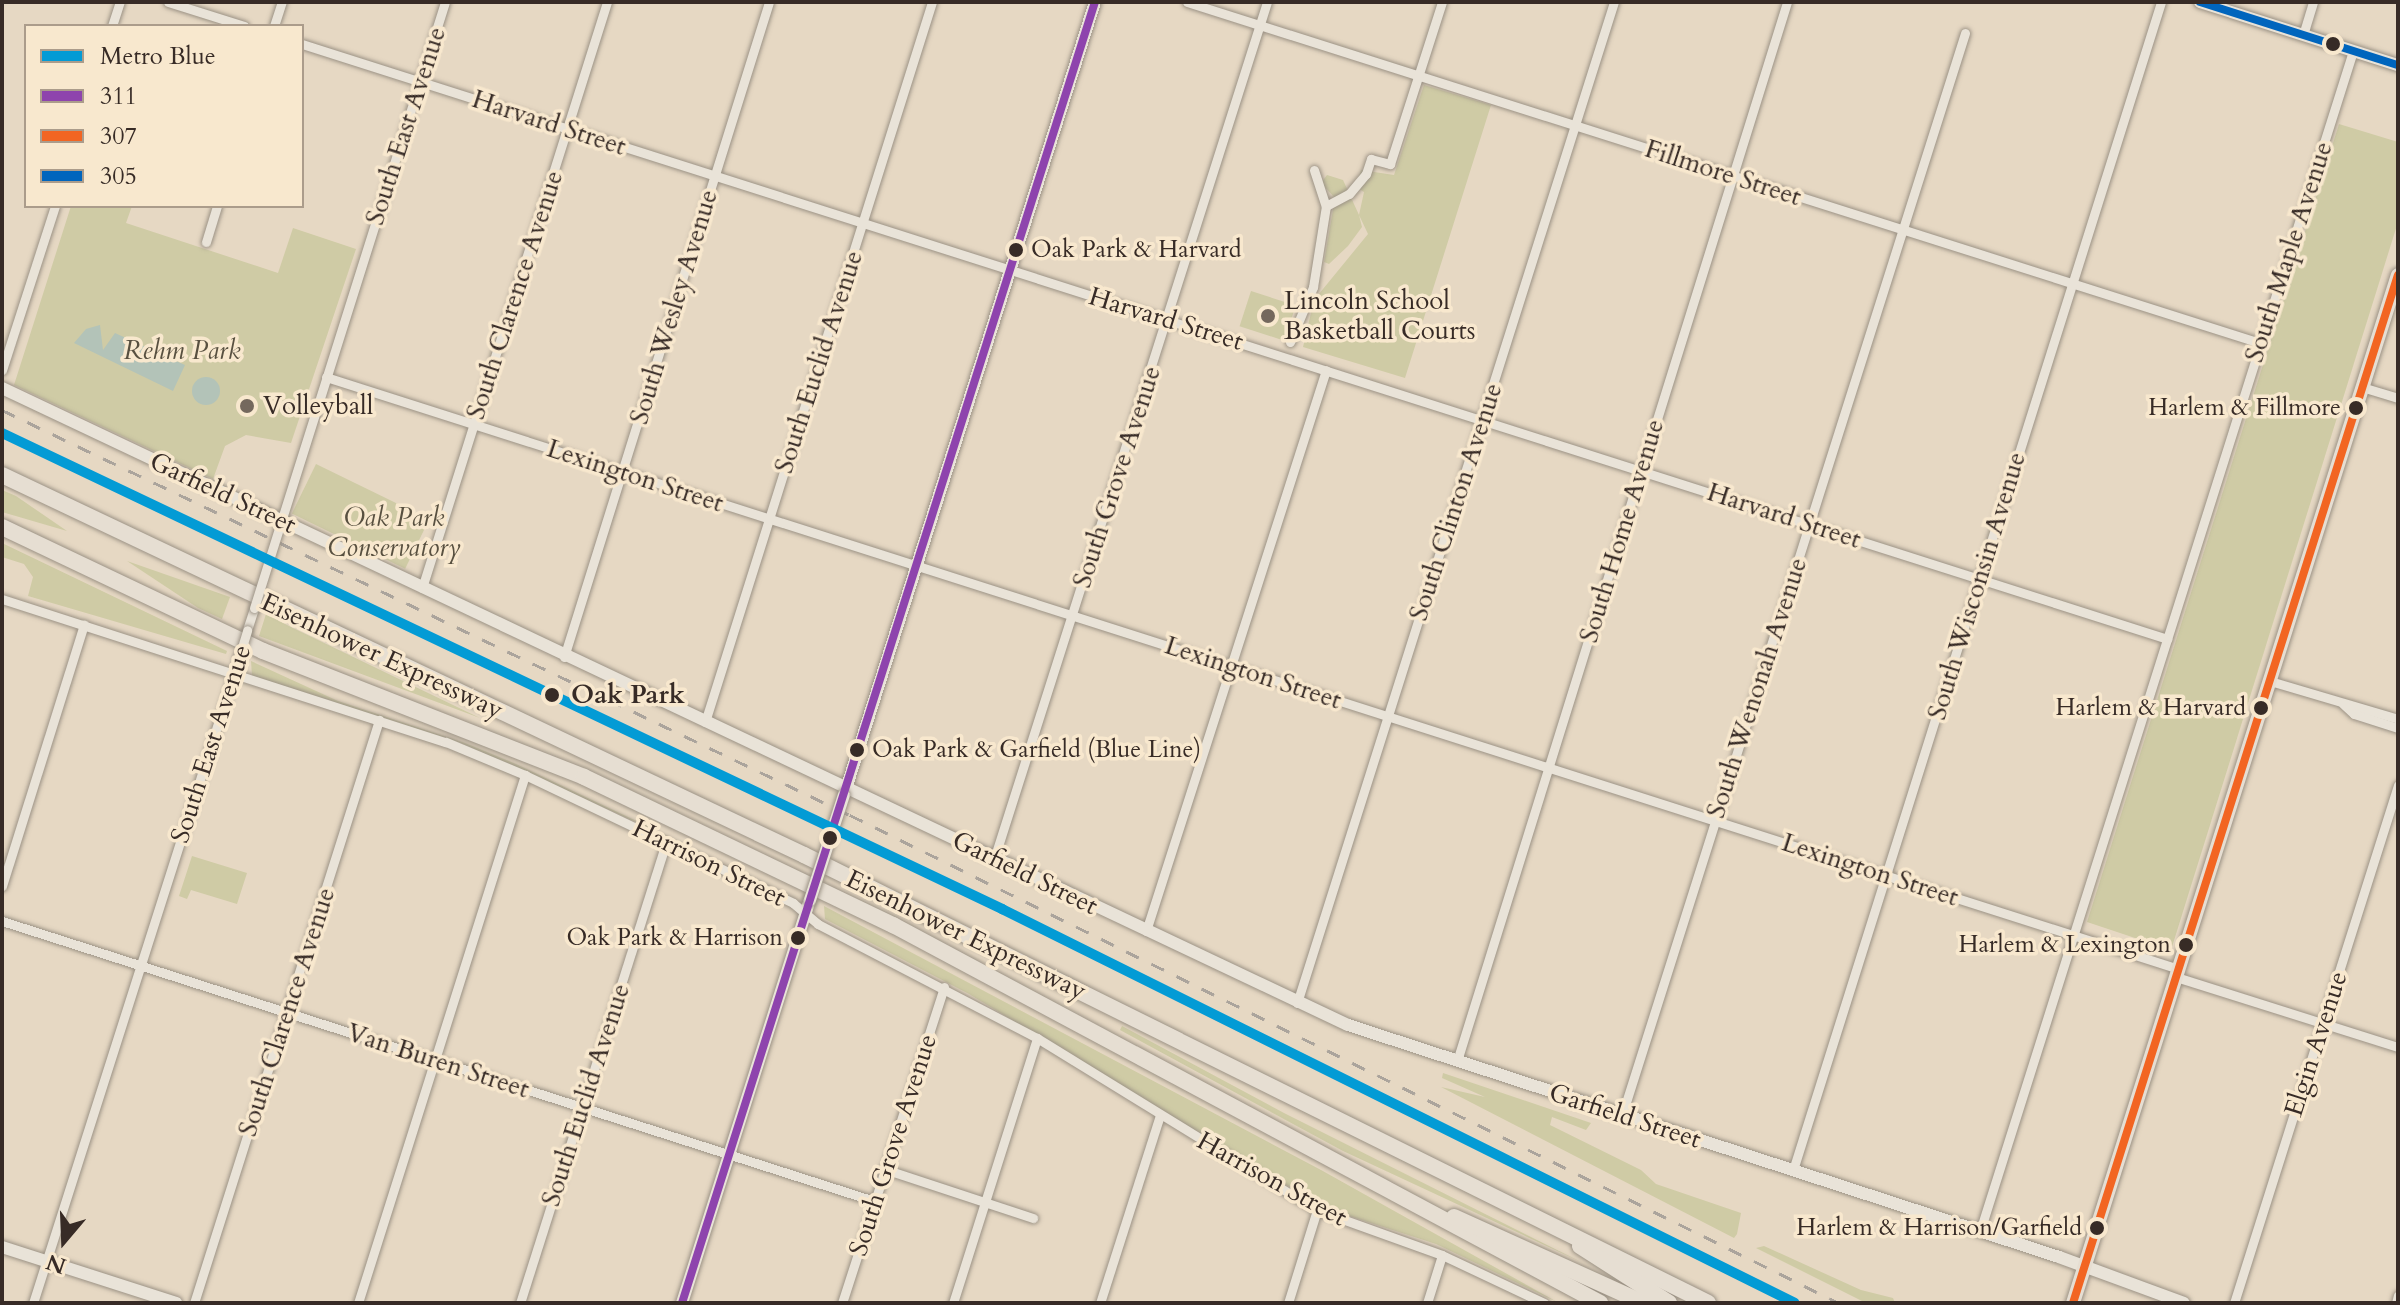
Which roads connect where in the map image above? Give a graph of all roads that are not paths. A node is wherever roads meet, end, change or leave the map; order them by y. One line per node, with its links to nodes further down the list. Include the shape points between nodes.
1 (120, 2): 17 (street)
2 (168, 2): 18 (street)
3 (282, 2): 19 (street)
4 (445, 2): 27 (street, South East Avenue)
5 (607, 2): 29 (street, South Clarence Avenue)
6 (769, 2): 31 (street, South Wesley Avenue)
7 (932, 2): 36 (street, South Euclid Avenue)
8 (1095, 2): 39 (street)
9 (1187, 2): 20 (street, Fillmore Street)
10 (1267, 2): 20 (street, South Grove Avenue)
11 (1442, 2): 26 (street)
12 (1614, 2): 28 (street, South Clinton Avenue)
13 (1787, 2): 32 (street, South Home Avenue)
14 (2161, 2): 41 (street, South Wisconsin Avenue)
15 (2200, 2): 22 (street)
16 (2313, 2): 22 (street)
17 (113, 24)
18 (238, 24)
19 (275, 24)
20 (1259, 25): 26 (street, Fillmore Street); 42 (street, South Grove Avenue)
21 (1965, 33): 37 (street, South Wenonah Avenue)
22 (2303, 35): 24 (street)
23 (304, 45): 27 (street, Harvard Street)
24 (2353, 51): 25 (street); 44 (street, South Maple Avenue)
25 (2398, 65)
26 (1418, 76): 28 (street, Fillmore Street); 33 (street, via 1390,164 1371,159 1349,194)
27 (420, 82): 29 (street, Harvard Street); 47 (street, South East Avenue)
28 (1575, 126): 32 (street, Fillmore Street); 51 (street, South Clinton Avenue)
29 (567, 129): 31 (street, Harvard Street); 52 (street, South Clarence Avenue)
30 (1314, 170): 33 (street)
31 (715, 175): 36 (street, Harvard Street); 54 (street, South Wesley Avenue)
32 (1733, 176): 37 (street, Fillmore Street); 53 (street, South Home Avenue)
33 (1326, 206): 43 (street, via 1313,287)
34 (54, 208): 45 (street)
35 (216, 208): 38 (street)
36 (863, 223): 39 (street, Harvard Street); 56 (street, South Euclid Avenue)
37 (1903, 230): 41 (street, Fillmore Street); 58 (street, South Wenonah Avenue)
38 (206, 242)
39 (1010, 269): 42 (street, Harvard Street); 60 (street)
40 (2398, 275): 48 (main road)
41 (2072, 284): 44 (street, Fillmore Street); 61 (street, South Wisconsin Avenue)
42 (1168, 320): 46 (street, Harvard Street); 64 (street, South Grove Avenue)
43 (1290, 342)
44 (2260, 343): 66 (street, South Maple Avenue)
45 (2, 370)
46 (1326, 370): 51 (street, Harvard Street); 68 (street)
47 (326, 377): 52 (street, Lexington Street); 57 (street, South East Avenue)
48 (2362, 387): 50 (street); 70 (main road)
49 (2, 388): 57 (street, Garfield Street)
50 (2398, 398)
51 (1482, 420): 53 (street, Harvard Street); 72 (street, South Clinton Avenue)
52 (474, 425): 54 (street, Lexington Street); 62 (street, South Clarence Avenue)
53 (1641, 470): 58 (street, Harvard Street); 77 (street, South Home Avenue)
54 (622, 472): 56 (street, Lexington Street); 67 (street, South Wesley Avenue)
55 (2, 475): 111 (highway, Eisenhower Expressway, via 804,855)
56 (769, 519): 60 (street, Lexington Street); 75 (street, South Euclid Avenue)
57 (280, 524): 62 (street, Garfield Street); 69 (street, South East Avenue, bridge)
58 (1809, 524): 61 (street, Harvard Street); 81 (street, South Wenonah Avenue)
59 (2, 527): 108 (highway, Eisenhower Expressway, via 275,656 569,771 879,918)
60 (916, 566): 64 (street, Lexington Street); 80 (street)
61 (1979, 579): 66 (street, Harvard Street); 84 (street, South Wisconsin Avenue)
62 (422, 588): 67 (street, Garfield Street)
63 (2, 599): 65 (street, Harrison Street)
64 (1072, 616): 68 (street, Lexington Street); 83 (street, South Grove Avenue)
65 (84, 625): 69 (street, Harrison Street); 85 (street)
66 (2167, 639): 89 (street, South Maple Avenue)
67 (564, 657): 75 (street, Garfield Street)
68 (1233, 667): 72 (street, Lexington Street); 88 (street)
69 (233, 674): 74 (street, Harrison Street); 90 (street, South East Avenue)
70 (2270, 681): 71 (street); 91 (main road)
71 (2343, 704): 73 (street); 76 (street, via 2354,714)
72 (1388, 716): 77 (street, Lexington Street); 93 (street, South Clinton Avenue)
73 (2398, 719)
74 (379, 720): 78 (street, Harrison Street); 94 (street, South Clarence Avenue)
75 (705, 722): 80 (street, Garfield Street)
76 (2398, 728)
77 (1548, 768): 81 (street, Lexington Street); 99 (street, South Home Avenue)
78 (525, 775): 82 (street, Harrison Street); 98 (street)
79 (2398, 785): 95 (street, Elgin Avenue)
80 (845, 792): 83 (street, Garfield Street); 86 (street, bridge)
81 (1715, 821): 84 (street, Lexington Street); 102 (street, South Wenonah Avenue)
82 (666, 842): 86 (street, Harrison Street, via 793,903); 100 (street, South Euclid Avenue)
83 (994, 859): 88 (street, Garfield Street)
84 (1886, 875): 89 (street, Lexington Street); 105 (street, South Wisconsin Avenue)
85 (2, 886)
86 (805, 914): 92 (street, Harrison Street); 103 (street)
87 (2, 921): 90 (street, Van Buren Street)
88 (1146, 931): 93 (street, Garfield Street)
89 (2075, 935): 91 (street, Lexington Street); 112 (street, South Maple Avenue)
90 (140, 966): 94 (street, Van Buren Street); 115 (street, South East Avenue)
91 (2178, 973): 95 (street, Lexington Street); 116 (main road)
92 (944, 987): 96 (street, Harrison Street); 104 (street, South Grove Avenue)
93 (1297, 1003): 99 (street, Garfield Street)
94 (287, 1013): 98 (street, Van Buren Street); 120 (street, South Clarence Avenue)
95 (2323, 1023): 97 (street, Lexington Street); 136 (street, Elgin Avenue)
96 (1037, 1038): 101 (street, Harrison Street); 107 (street)
97 (2398, 1047)
98 (435, 1060): 100 (street, Van Buren Street); 121 (street)
99 (1457, 1061): 102 (street, Garfield Street)
100 (582, 1107): 103 (street, Van Buren Street); 122 (street, South Euclid Avenue)
101 (1160, 1115): 109 (street, Harrison Street); 126 (street)
102 (1622, 1115): 105 (street, Garfield Street)
103 (729, 1154): 106 (street, Van Buren Street); 123 (street)
104 (884, 1169): 106 (street, South Grove Avenue); 107 (street)
105 (1793, 1170): 112 (street, Garfield Street)
106 (874, 1201): 124 (street, South Grove Avenue)
107 (985, 1202): 110 (street); 125 (street)
108 (1414, 1205): 130 (highway, Eisenhower Expressway); 131 (highway, via 1479,1225)
109 (1317, 1210): 114 (street, Harrison Street); 127 (street)
110 (1033, 1218)
111 (1561, 1230): 132 (highway, via 1598,1262); 133 (highway, Eisenhower Expressway)
112 (1980, 1231): 116 (street, Garfield Street)
113 (2, 1247): 115 (street)
114 (1442, 1255): 128 (street); 129 (street, Harrison Street)
115 (46, 1261): 118 (street, South East Avenue); 119 (street)
116 (2085, 1268): 134 (main road); 135 (street)
117 (2398, 1295): 137 (street)
118 (33, 1303)
119 (176, 1303)
120 (194, 1303)
121 (358, 1303)
122 (520, 1303)
123 (682, 1303)
124 (842, 1303)
125 (953, 1303)
126 (1100, 1303)
127 (1288, 1303)
128 (1427, 1303)
129 (1544, 1303)
130 (1600, 1303)
131 (1644, 1303)
132 (1669, 1303)
133 (1708, 1303)
134 (2073, 1303)
135 (2184, 1303)
136 (2234, 1303)
137 (2396, 1303)

